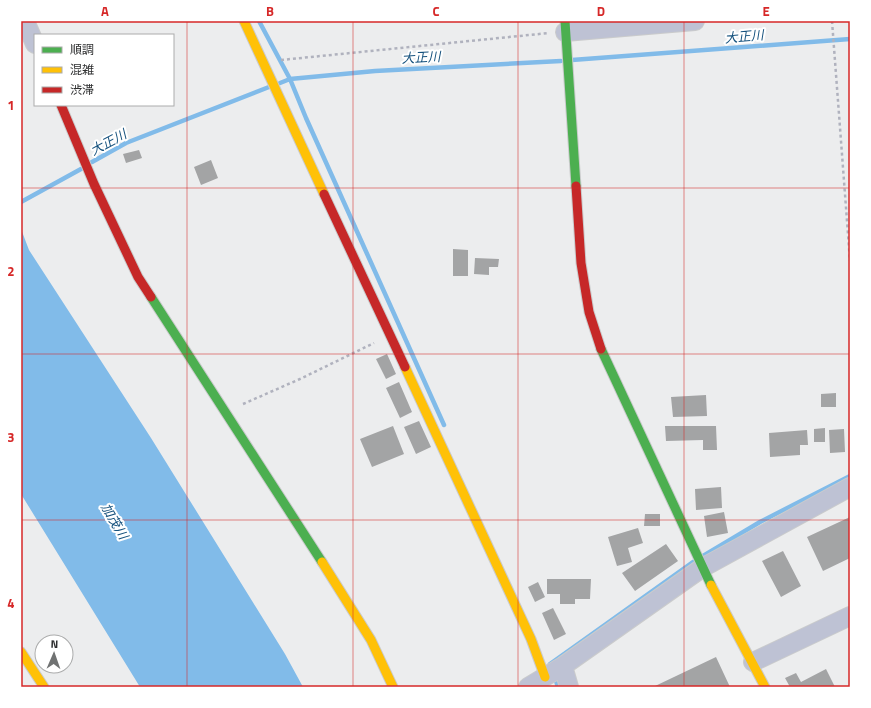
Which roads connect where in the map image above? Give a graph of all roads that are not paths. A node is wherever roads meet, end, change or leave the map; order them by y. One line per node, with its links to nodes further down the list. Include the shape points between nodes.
1 (25, 21): 5 (street)
2 (244, 21): 13 (street, via 531,639)
3 (696, 21): 4 (street)
4 (565, 26): 8 (street, via 581,263 589,312 605,360)
5 (34, 42)
6 (61, 106): 15 (street, via 94,184 138,277 371,640)
7 (850, 487): 8 (street)
8 (702, 568): 11 (street); 12 (street)
9 (850, 616): 11 (street)
10 (21, 652): 14 (street)
11 (753, 662): 18 (street)
12 (563, 666): 13 (street); 17 (street)
13 (545, 677): 16 (street)
14 (44, 687)
15 (392, 687)
16 (528, 687)
17 (569, 687)
18 (765, 687)

